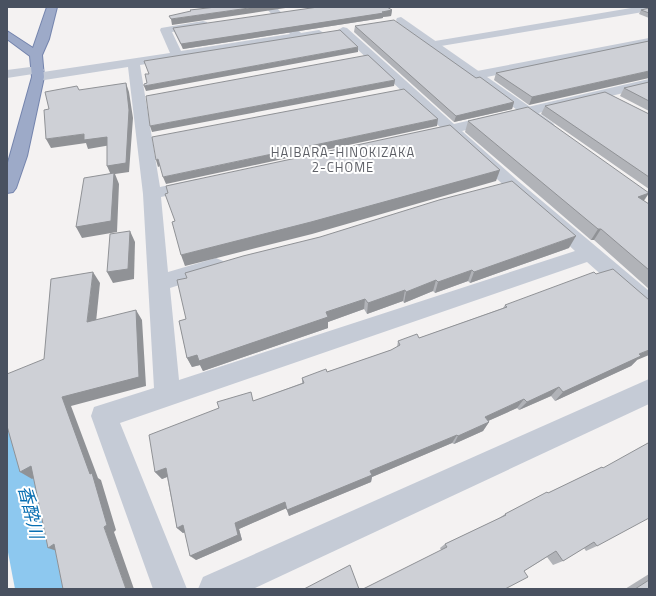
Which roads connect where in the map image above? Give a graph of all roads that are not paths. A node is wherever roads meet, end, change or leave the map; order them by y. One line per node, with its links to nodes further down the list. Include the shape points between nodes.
1 (52, 7): 17 (highway)
2 (612, 7): 6 (street)
3 (649, 8): 6 (street)
4 (273, 10): 5 (street); 7 (street); 14 (street)
5 (292, 11)
6 (625, 13): 8 (street); 16 (street)
7 (260, 16)
8 (643, 20)
9 (397, 21): 16 (street)
10 (213, 23): 19 (street, via 165,30)
11 (357, 27): 12 (street)
12 (335, 31): 14 (street); 18 (street)
13 (7, 34): 17 (highway)
14 (299, 36): 19 (street)
15 (649, 41): 24 (street)
16 (435, 44): 24 (street)
17 (36, 55): 23 (highway)
18 (371, 55): 20 (street); 26 (street)
19 (177, 56): 21 (street)
20 (355, 58)
21 (134, 63): 23 (street); 30 (street)
22 (7, 74): 23 (street)
23 (38, 74): 40 (highway, via 19,156)
24 (477, 75): 32 (street)
25 (649, 83): 28 (street)
26 (408, 88): 27 (street); 33 (street)
27 (392, 92)
28 (604, 94): 31 (street); 32 (street)
29 (155, 95): 30 (street)
30 (139, 98): 37 (street)
31 (623, 105)
32 (527, 111): 33 (street); 34 (street)
33 (452, 129): 36 (street); 39 (street)
34 (559, 134)
35 (160, 137): 37 (street)
36 (406, 139)
37 (145, 140): 42 (street)
38 (214, 181): 42 (street)
39 (511, 184): 41 (street); 43 (street)
40 (7, 188)
41 (489, 190)
42 (152, 194): 45 (street)
43 (591, 253): 46 (street); 48 (street)
44 (231, 262): 45 (street)
45 (159, 283): 48 (street)
46 (649, 304)
47 (649, 391): 50 (street)
48 (167, 396): 49 (street, via 104,416)
49 (170, 589)
50 (215, 589)

